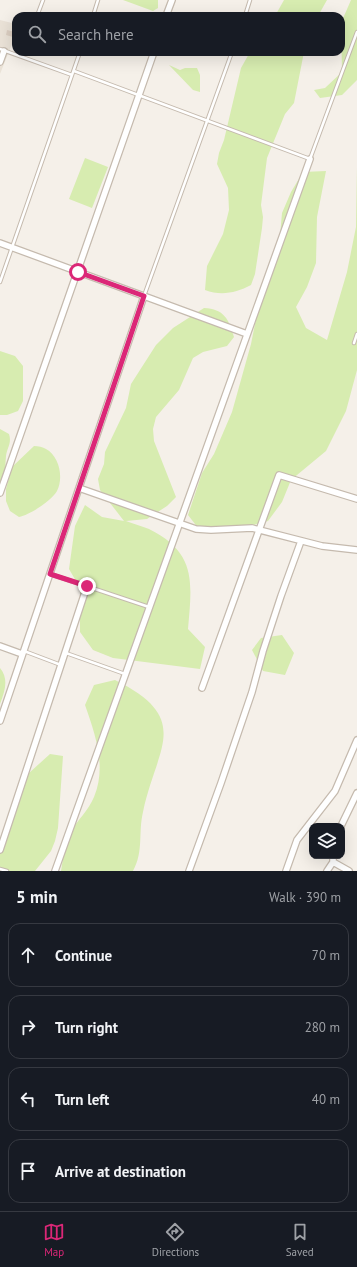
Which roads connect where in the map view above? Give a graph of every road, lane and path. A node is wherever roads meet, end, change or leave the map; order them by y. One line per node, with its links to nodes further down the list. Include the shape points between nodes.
1 (43, 0): 5 (lane)
2 (98, 0): 6 (lane)
3 (172, 0): 7 (street)
4 (250, 0): 8 (lane)
5 (38, 12)
6 (94, 12)
7 (168, 12)
8 (246, 12)
9 (357, 32): 21 (lane)
10 (2, 50): 11 (lane); 17 (street)
11 (12, 54)
12 (19, 56): 16 (lane)
13 (79, 56): 18 (lane)
14 (153, 56): 19 (street)
15 (231, 56): 20 (lane)
16 (22, 57): 18 (lane)
17 (0, 62)
18 (73, 73): 19 (lane); 23 (lane)
19 (139, 95): 20 (lane); 24 (street)
20 (207, 121): 21 (lane); 26 (lane)
21 (310, 159): 27 (street)
22 (0, 243): 23 (street)
23 (12, 248): 24 (street); 25 (lane)
24 (78, 272): 26 (street); 31 (street)
25 (0, 282)
26 (144, 296): 27 (street); 30 (street)
27 (247, 334): 33 (street)
28 (357, 334): 29 (lane)
29 (354, 343)
30 (79, 488): 33 (street); 37 (street)
31 (0, 494)
32 (357, 499): 34 (street, via 279,475)
33 (179, 524): 34 (street, via 204,530); 39 (street)
34 (260, 530): 35 (street); 45 (street)
35 (301, 540): 36 (street); 56 (street, via 278,603 221,784)
36 (356, 551)
37 (50, 574): 38 (lane); 41 (street)
38 (87, 586): 39 (lane); 42 (street)
39 (150, 607): 44 (street)
40 (0, 646): 41 (street)
41 (23, 653): 43 (lane); 46 (street)
42 (65, 653): 43 (street); 44 (lane)
43 (61, 665): 50 (street)
44 (125, 674): 55 (street)
45 (202, 688)
46 (0, 721)
47 (357, 740): 57 (street, via 335,791 297,840)
48 (357, 793): 49 (street)
49 (342, 823)
50 (2, 838): 51 (street)
51 (0, 850)
52 (333, 859): 58 (street); 59 (street)
53 (0, 869): 54 (lane)
54 (7, 871)
55 (55, 871)
56 (188, 871)
57 (286, 871)
58 (327, 871)
59 (349, 871)

